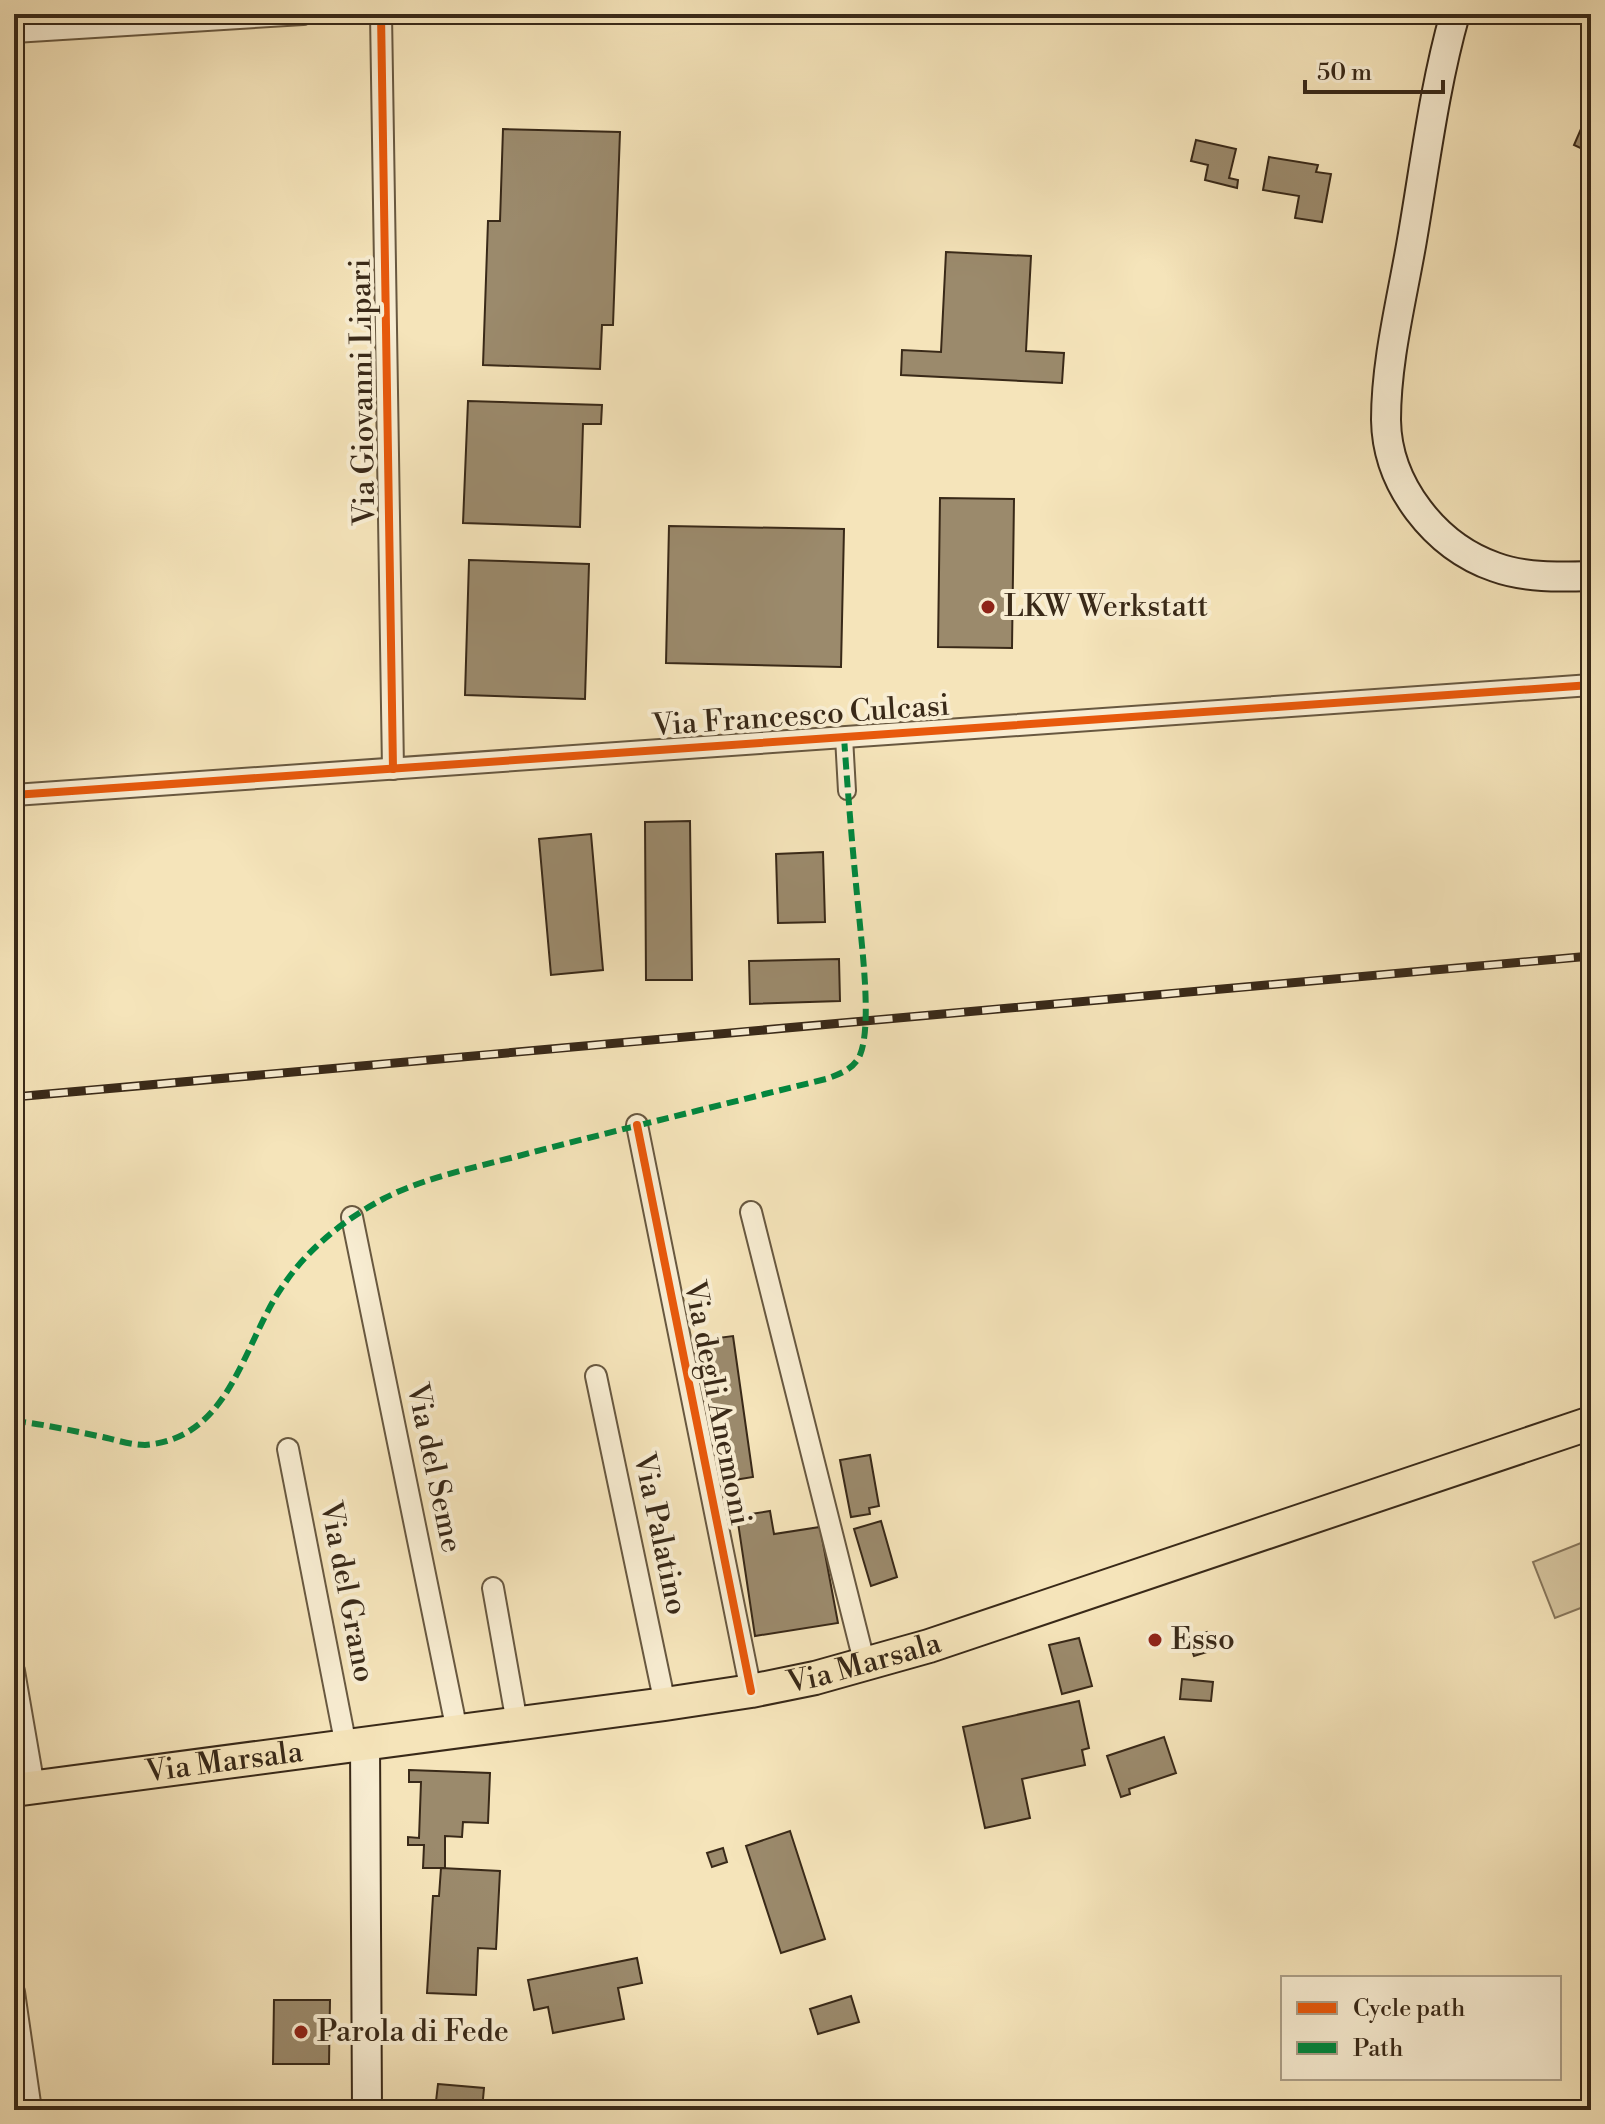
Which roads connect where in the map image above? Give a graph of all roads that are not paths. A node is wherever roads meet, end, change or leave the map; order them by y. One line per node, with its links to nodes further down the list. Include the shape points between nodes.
1 (303, 14): 4 (street)
2 (381, 14): 8 (street, Via Giovanni Lipari)
3 (1455, 14): 5 (main road, via 1395,338 1386,422 1392,456 1422,515 1442,537 1473,557 1513,572)
4 (14, 32)
5 (1583, 576)
6 (1591, 685): 7 (street, Via Francesco Culcasi)
7 (844, 737): 8 (street, Via Francesco Culcasi); 9 (street)
8 (393, 769): 10 (street, Via Francesco Culcasi)
9 (847, 791)
10 (14, 795)
11 (637, 1125): 20 (street, Via degli Anemoni)
12 (751, 1212): 18 (street)
13 (352, 1217): 23 (street, Via del Seme)
14 (596, 1376): 21 (street, Via Palatino)
15 (1591, 1423): 18 (main road, Via Marsala)
16 (288, 1449): 24 (street, Via del Grano)
17 (493, 1588): 22 (street)
18 (865, 1665): 20 (main road, Via Marsala)
19 (14, 1671): 25 (street)
20 (751, 1691): 21 (main road, Via Marsala)
21 (665, 1704): 22 (main road, Via Marsala)
22 (517, 1723): 23 (main road, Via Marsala)
23 (457, 1731): 24 (main road, Via Marsala)
24 (356, 1745): 25 (main road, Via Marsala); 28 (main road)
25 (24, 1789)
26 (14, 1992): 27 (street)
27 (31, 2110)
28 (367, 2110)

